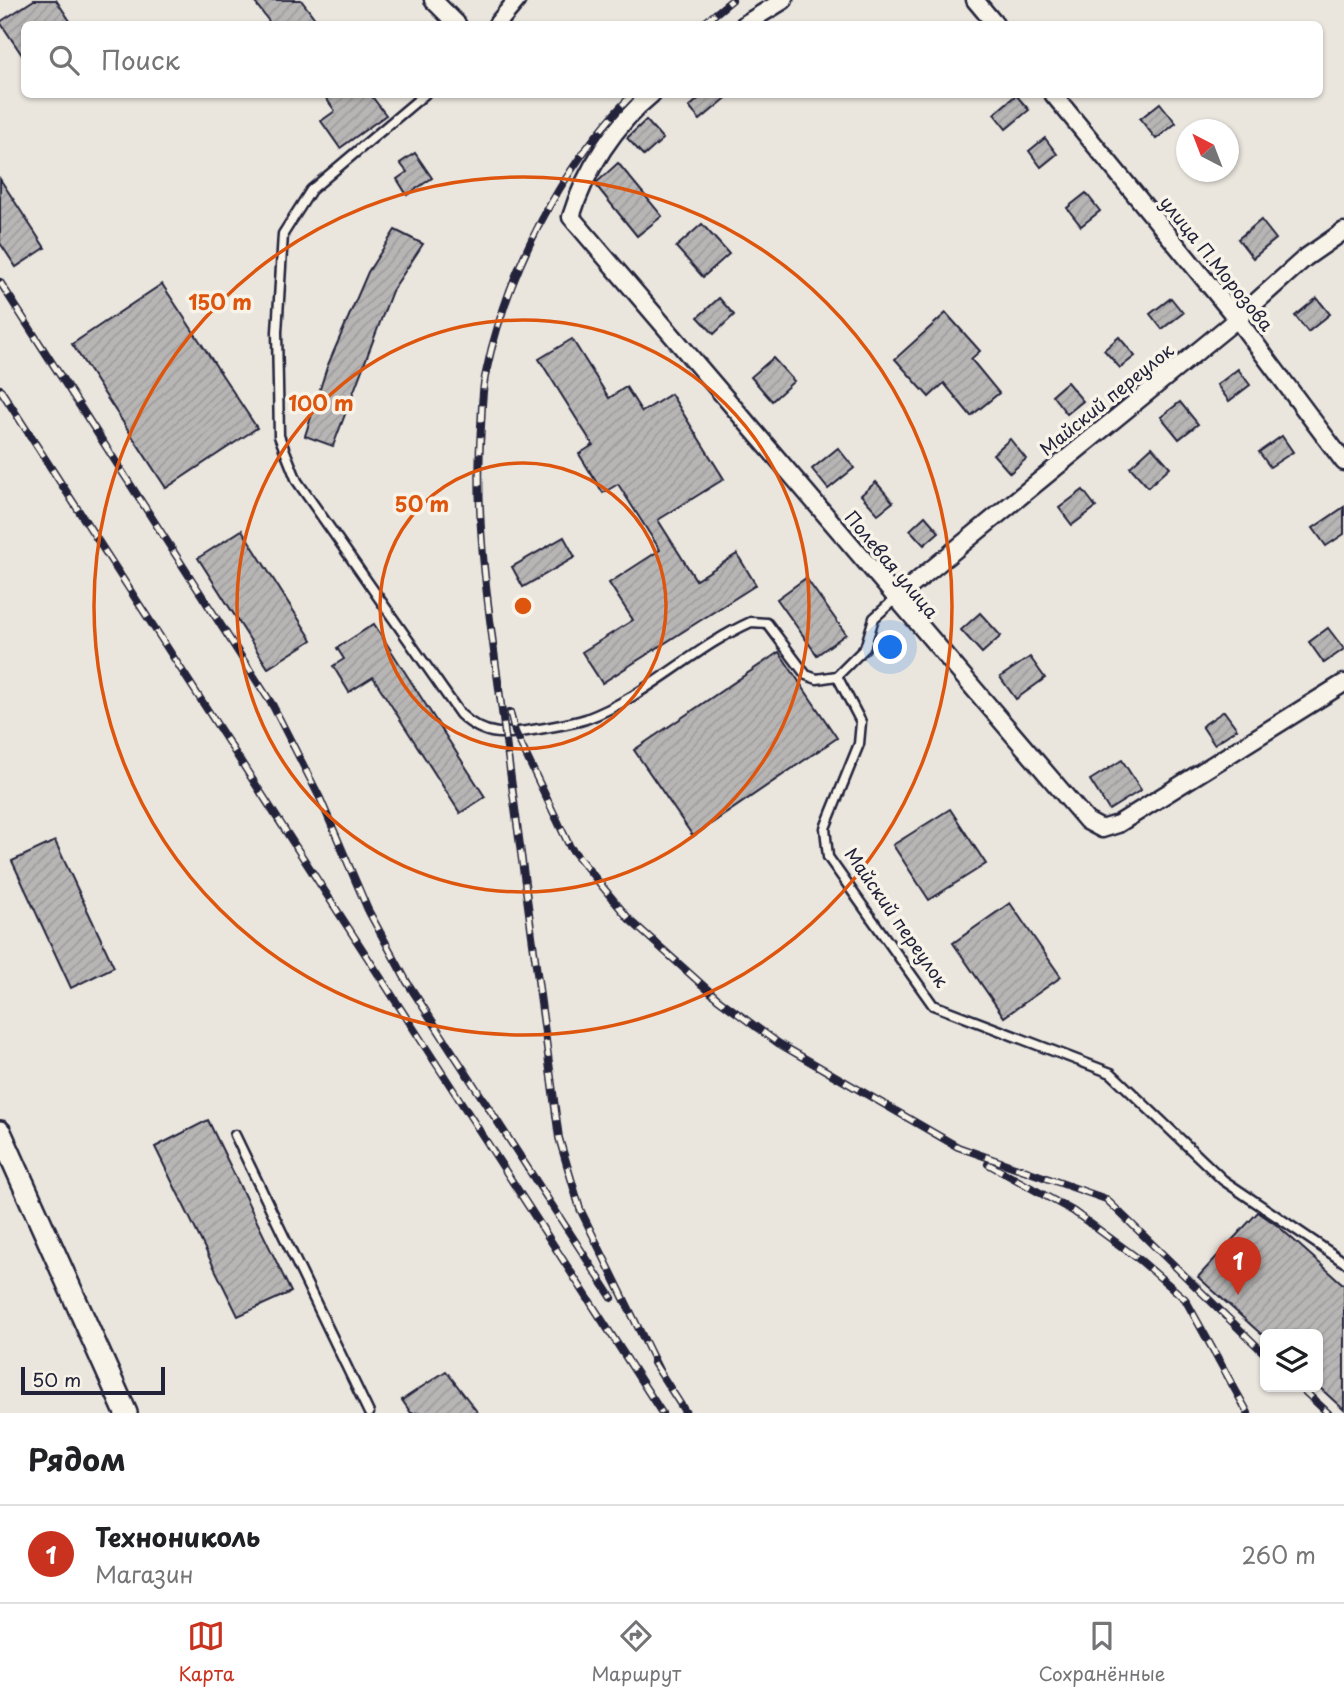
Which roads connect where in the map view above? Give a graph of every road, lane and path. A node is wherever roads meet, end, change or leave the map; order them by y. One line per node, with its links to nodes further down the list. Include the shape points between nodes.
1 (433, 0): 5 (street)
2 (517, 0): 6 (street)
3 (784, 0): 7 (street)
4 (975, 0): 8 (street)
5 (454, 21)
6 (500, 21)
7 (750, 21)
8 (992, 21)
9 (420, 98): 16 (lane, via 311,190 283,234 277,332 279,436 297,481 453,703 475,728 492,733 584,719 751,622 766,623 806,675 817,679)
10 (648, 98): 15 (street, Полевая улица, via 609,141 579,189 571,217)
11 (1056, 98): 13 (street, улица П.Морозова)
12 (1344, 231): 13 (street, Майский переулок, via 1305,258)
13 (1237, 318): 14 (street, улица П.Морозова); 15 (street, Майский переулок)
14 (1344, 462)
15 (895, 599): 16 (lane, Майский переулок, via 874,618 865,648); 17 (street, Полевая улица, via 1087,821 1102,828 1118,824)
16 (837, 676): 20 (lane, Майский переулок, via 861,722 859,744 825,828 828,857 933,1005 1111,1073 1223,1180)
17 (1344, 683)
18 (0, 1132): 21 (main road)
19 (235, 1135): 22 (lane)
20 (1344, 1262)
21 (126, 1413)
22 (369, 1413)

